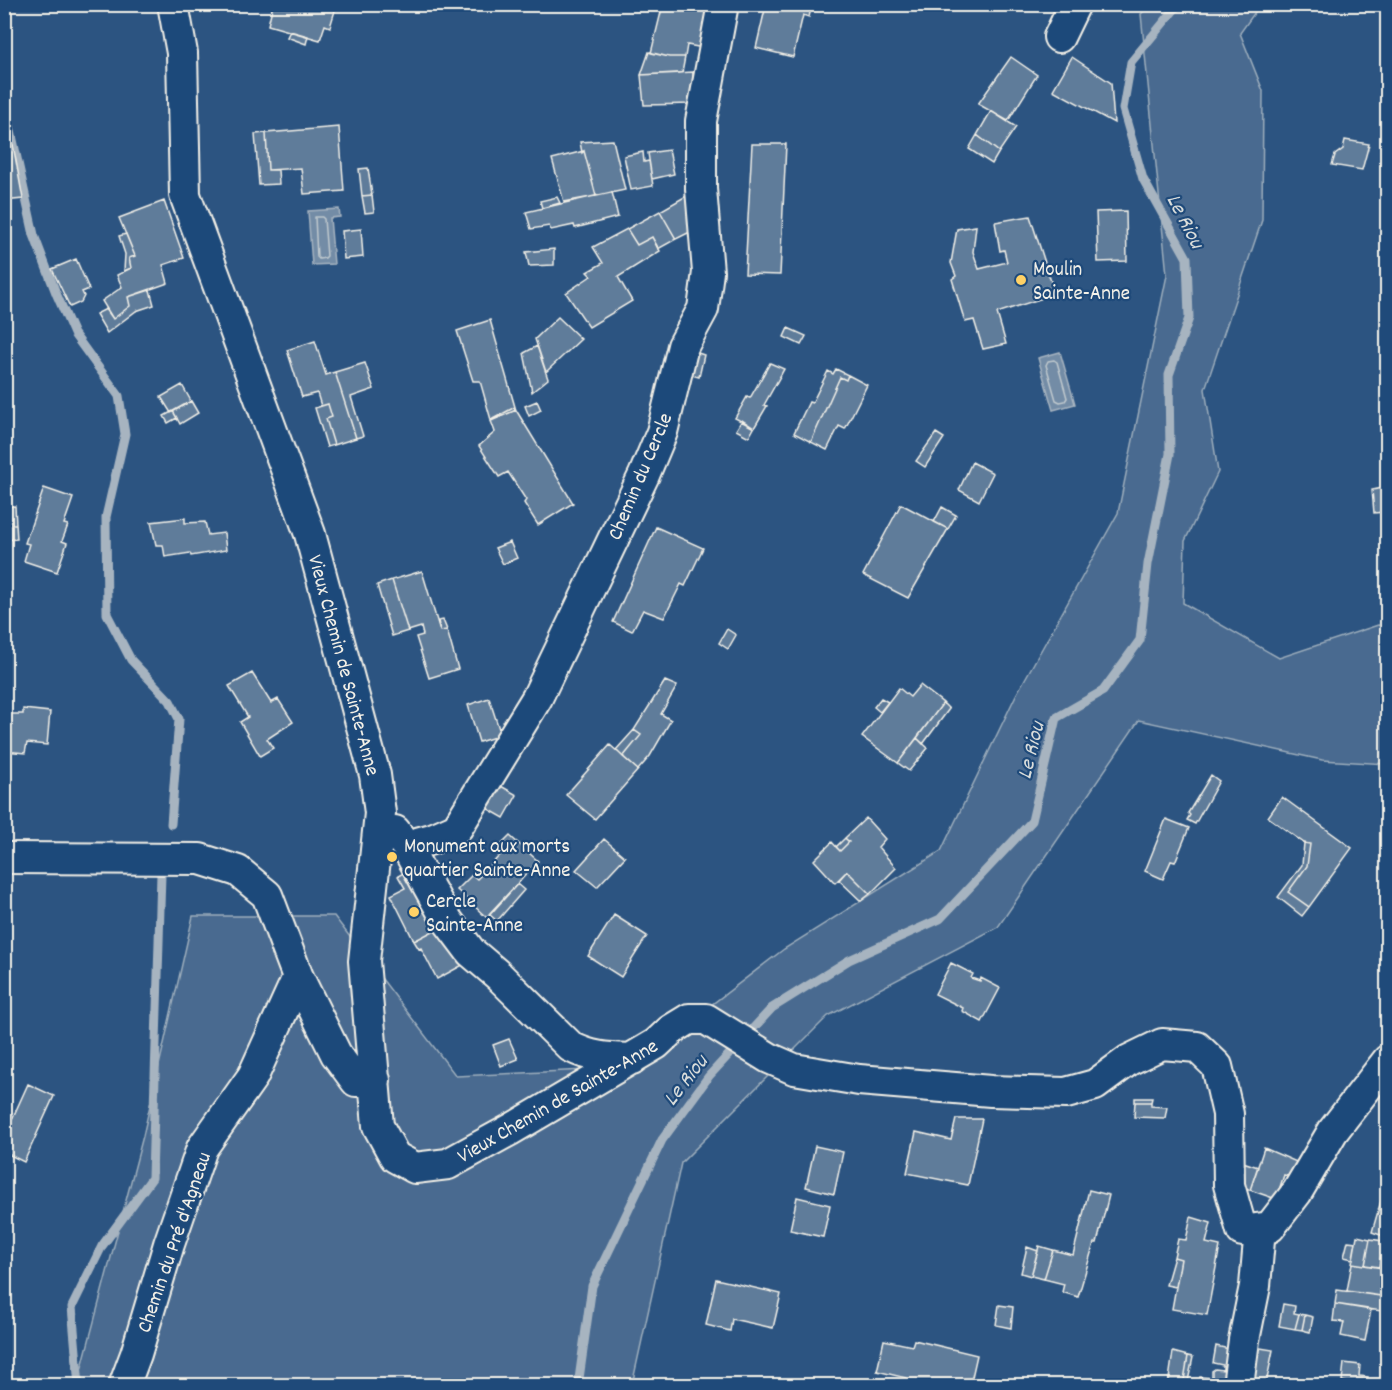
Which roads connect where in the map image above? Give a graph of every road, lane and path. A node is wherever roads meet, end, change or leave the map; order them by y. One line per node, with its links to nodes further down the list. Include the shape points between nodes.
1 (173, 4): 5 (street, Vieux Chemin de Sainte-Anne, via 182,53 185,195 310,534 375,775)
2 (723, 4): 6 (street, Chemin du Cercle, via 701,121 701,189 708,272 703,309 683,346 662,432 531,708 457,828)
3 (1075, 4): 4 (street)
4 (1059, 37)
5 (380, 813): 6 (street); 11 (street, Vieux Chemin de Sainte-Anne, via 364,962)
6 (406, 846): 9 (street, via 447,920 471,952 571,1047 601,1058)
7 (4, 858): 8 (street, via 200,859 238,871 267,895)
8 (298, 977): 11 (street, via 336,1054 356,1081); 13 (street, Chemin du Pré d'Agneau, via 253,1076 202,1148)
9 (632, 1059): 11 (street, Vieux Chemin de Sainte-Anne, via 448,1164 415,1168 395,1156 378,1126); 12 (street, Vieux Chemin de Sainte-Anne, via 689,1019 706,1019 794,1069 859,1080 1066,1093 1095,1085 1129,1060 1162,1044 1197,1047 1217,1066 1228,1114 1229,1185 1242,1231)
10 (1388, 1060): 12 (street, via 1333,1131 1298,1192 1270,1227)
11 (375, 1080)
12 (1260, 1229): 14 (street)
13 (124, 1386)
14 (1238, 1386)

